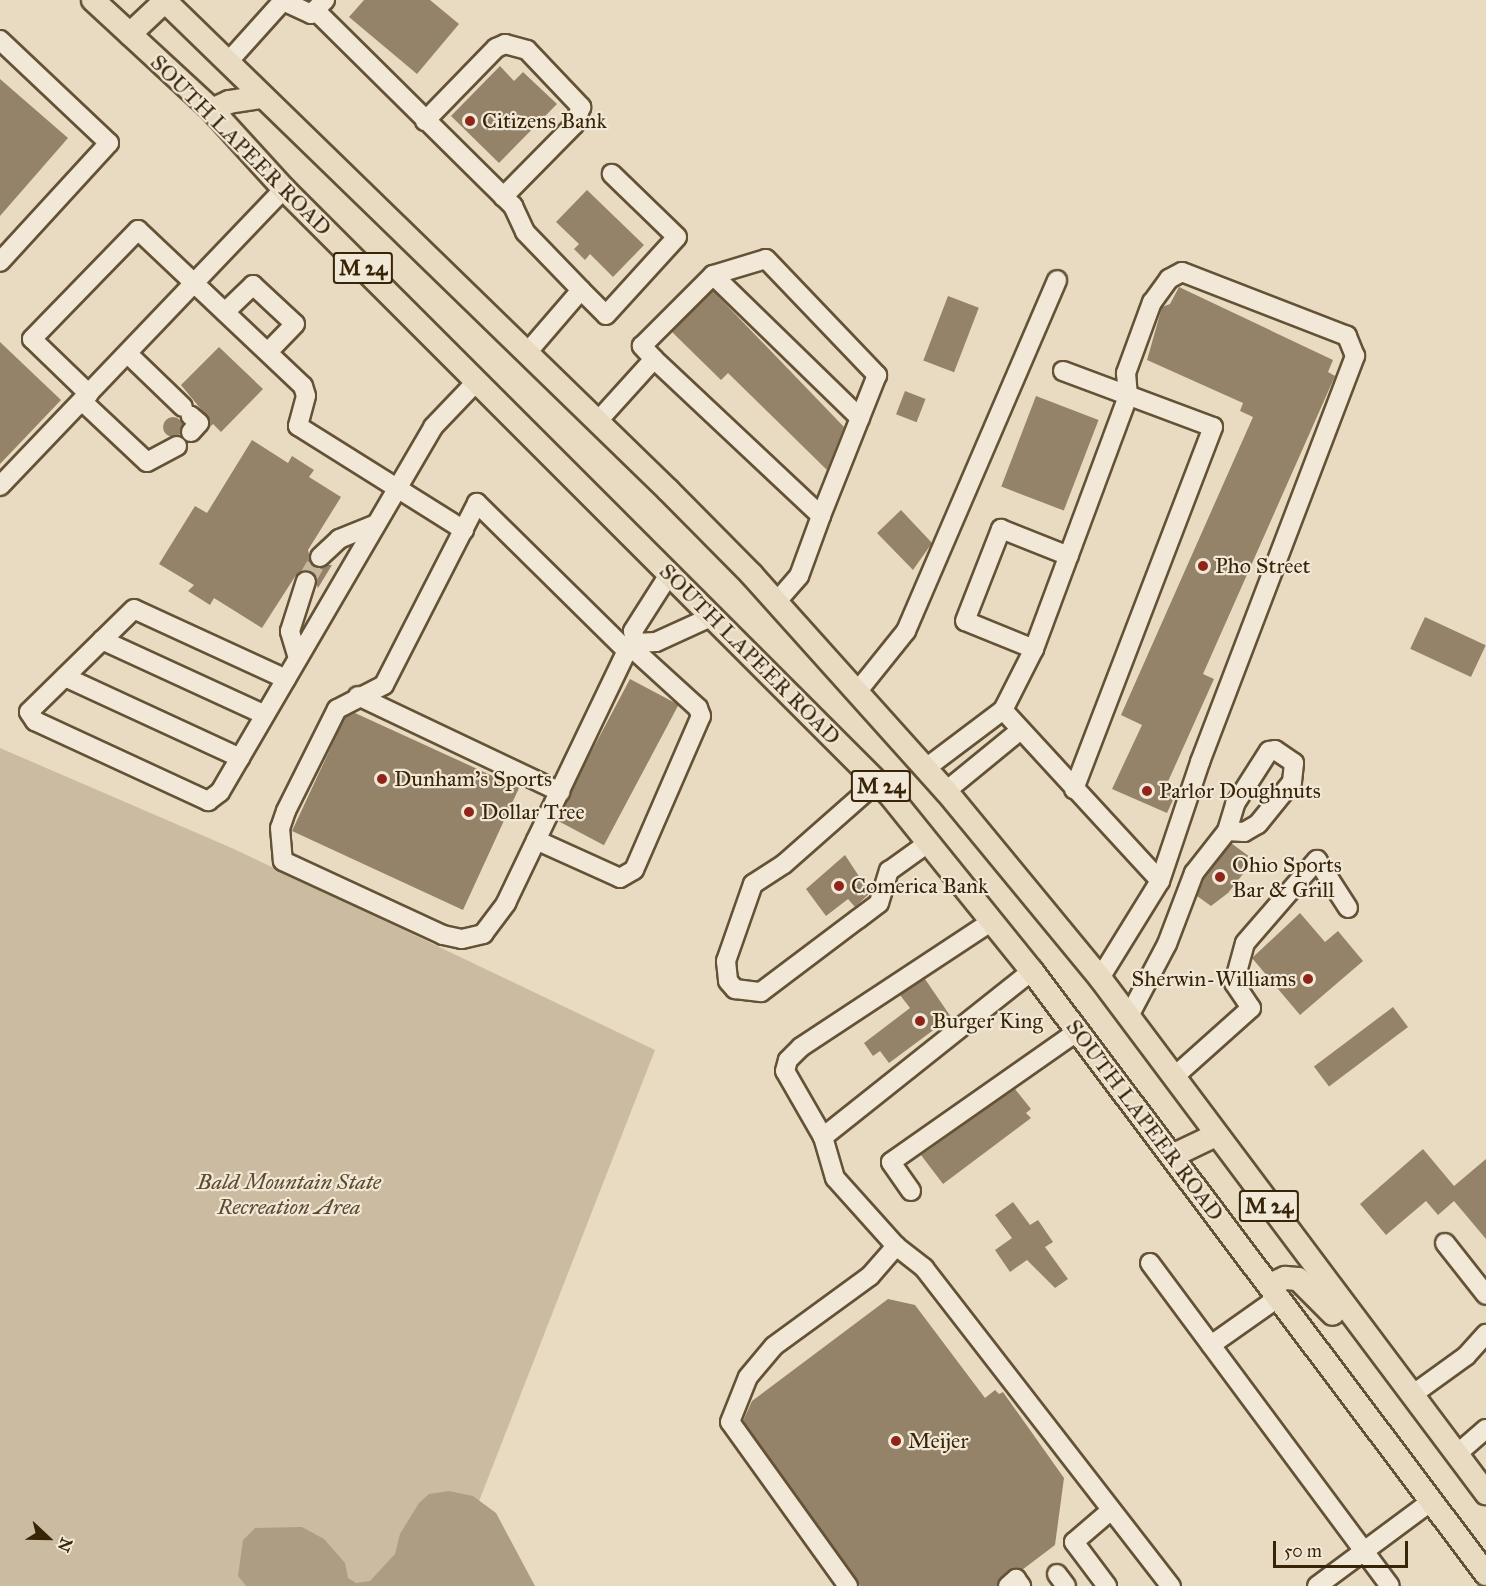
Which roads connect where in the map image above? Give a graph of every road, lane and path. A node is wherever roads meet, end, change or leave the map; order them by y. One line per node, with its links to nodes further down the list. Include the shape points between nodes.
1 (93, 0): 5 (main road, SOUTH LAPEER ROAD / M 24)
2 (164, 1): 5 (main road); 7 (main road, M 24)
3 (281, 1): 4 (lane, via 311,14); 7 (lane)
4 (320, 5): 10 (lane)
5 (130, 34): 9 (main road, SOUTH LAPEER ROAD / M 24)
6 (0, 40): 14 (lane, via 109,143)
7 (228, 62): 8 (main road, M 24)
8 (262, 97): 9 (main road, via 229,102); 22 (main road, M 24)
9 (212, 110): 12 (main road, SOUTH LAPEER ROAD / M 24)
10 (424, 121): 13 (lane); 13 (lane, via 505,44 527,50 578,100 579,115)
11 (612, 174): 18 (lane, via 677,237 606,315)
12 (284, 189): 17 (lane); 25 (main road, SOUTH LAPEER ROAD / M 24)
13 (503, 197): 18 (lane, via 525,232)
14 (0, 262)
15 (713, 275): 23 (lane, via 642,346); 29 (lane); 29 (lane, via 766,259 877,375)
16 (1057, 280): 49 (lane, via 906,630)
17 (195, 283): 19 (lane); 21 (lane); 27 (lane, via 138,230 32,339)
18 (581, 290): 22 (lane)
19 (225, 312): 20 (lane); 20 (lane, via 253,285 287,316 295,324)
20 (268, 352): 33 (lane, via 303,386 306,396 298,426)
21 (128, 354): 27 (lane); 28 (lane)
22 (526, 354): 30 (main road, M 24)
23 (654, 359): 30 (lane); 34 (lane)
24 (1063, 371): 26 (lane)
25 (477, 381): 33 (lane, via 434,427); 39 (main road, SOUTH LAPEER ROAD / M 24)
26 (1128, 396): 37 (lane); 57 (lane, via 1213,427); 63 (lane, via 1126,373 1152,302 1168,279 1182,272 1347,336 1355,350 1200,762)
27 (86, 398): 31 (lane, via 147,462); 32 (lane)
28 (188, 418)
29 (860, 418): 34 (lane)
30 (597, 422): 41 (main road, M 24)
31 (177, 446)
32 (0, 486)
33 (397, 489): 35 (lane); 36 (lane)
34 (821, 516): 41 (lane, via 799,576)
35 (376, 524): 38 (lane, via 339,539); 46 (lane)
36 (464, 530): 44 (lane, via 477,504); 50 (lane, via 384,685)
37 (1069, 556): 45 (lane); 45 (lane, via 1002,529 965,621)
38 (320, 557)
39 (670, 573): 42 (main road, SOUTH LAPEER ROAD / M 24); 44 (lane, via 633,631)
40 (306, 581): 46 (lane, via 290,631)
41 (776, 602): 49 (main road, M 24)
42 (713, 616): 44 (lane, via 656,642); 56 (main road, SOUTH LAPEER ROAD / M 24)
43 (102, 640): 47 (lane); 48 (lane, via 134,609); 52 (lane)
44 (631, 647): 59 (lane); 61 (lane, via 698,708 701,716 634,870 620,878)
45 (1034, 649): 51 (lane)
46 (298, 658): 48 (lane)
47 (65, 677): 54 (lane); 54 (lane, via 29,712 35,722 193,798 208,801 220,792)
48 (286, 679): 52 (lane)
49 (857, 692): 55 (main road, M 24)
50 (358, 696): 59 (lane); 61 (lane, via 337,709 286,811 280,828 283,861 443,935 462,939 483,934 496,920)
51 (1003, 710): 53 (lane); 55 (lane)
52 (265, 715): 54 (lane)
53 (1018, 732): 57 (lane); 58 (lane)
54 (240, 758)
55 (926, 768): 58 (main road, M 24)
56 (877, 782): 62 (main road, SOUTH LAPEER ROAD / M 24); 62 (lane, via 784,864 753,884 726,961 728,981 735,989 761,992 879,903 889,871)
57 (1074, 789): 63 (lane)
58 (946, 791): 67 (main road, M 24)
59 (560, 792): 61 (lane)
60 (1227, 831): 60 (lane, via 1244,831 1258,824 1292,782 1294,763 1275,750 1269,751 1235,804); 68 (lane, via 1194,873 1167,944)
61 (536, 840)
62 (928, 843): 65 (main road, SOUTH LAPEER ROAD / M 24)
63 (1160, 881): 67 (lane)
64 (1348, 908): 70 (lane, via 1317,860 1245,943 1234,983 1251,1008)
65 (992, 921): 66 (main road, SOUTH LAPEER ROAD / M 24); 72 (lane, via 801,1047 788,1060 785,1071)
66 (1032, 971): 69 (main road, SOUTH LAPEER ROAD / M 24); 72 (lane)
67 (1100, 978): 68 (main road, M 24)
68 (1129, 1016): 70 (main road, M 24)
69 (1078, 1031): 73 (main road, SOUTH LAPEER ROAD / M 24); 74 (lane, via 891,1162)
70 (1175, 1076): 71 (main road, M 24)
71 (1216, 1135): 73 (main road); 82 (main road, M 24)
72 (823, 1137): 76 (lane, via 835,1178)
73 (1172, 1156): 78 (main road, SOUTH LAPEER ROAD / M 24)
74 (911, 1191)
75 (1445, 1244): 79 (lane)
76 (896, 1246): 87 (lane, via 924,1269); 90 (lane, via 870,1276 774,1346 748,1377 730,1422)
77 (1150, 1263): 81 (lane)
78 (1274, 1291): 81 (lane); 84 (main road, via 1285,1278 1310,1287 1432,1446); 86 (main road, SOUTH LAPEER ROAD / M 24)
79 (1486, 1295)
80 (1486, 1334): 82 (lane, via 1467,1356)
81 (1211, 1345): 88 (lane)
82 (1412, 1395): 84 (main road, M 24)
83 (1486, 1430): 84 (lane)
84 (1461, 1460): 85 (main road, M 24)
85 (1486, 1493)
86 (1430, 1502): 88 (lane); 89 (main road, SOUTH LAPEER ROAD / M 24)
87 (1110, 1511): 93 (lane, via 1074,1542); 94 (lane)
88 (1366, 1550): 95 (lane); 96 (lane)
89 (1486, 1574)
90 (848, 1586)
91 (1008, 1586): 92 (lane, via 1016,1579)
92 (1021, 1586)
93 (1107, 1586)
94 (1171, 1586)
95 (1317, 1586)
96 (1390, 1586)

